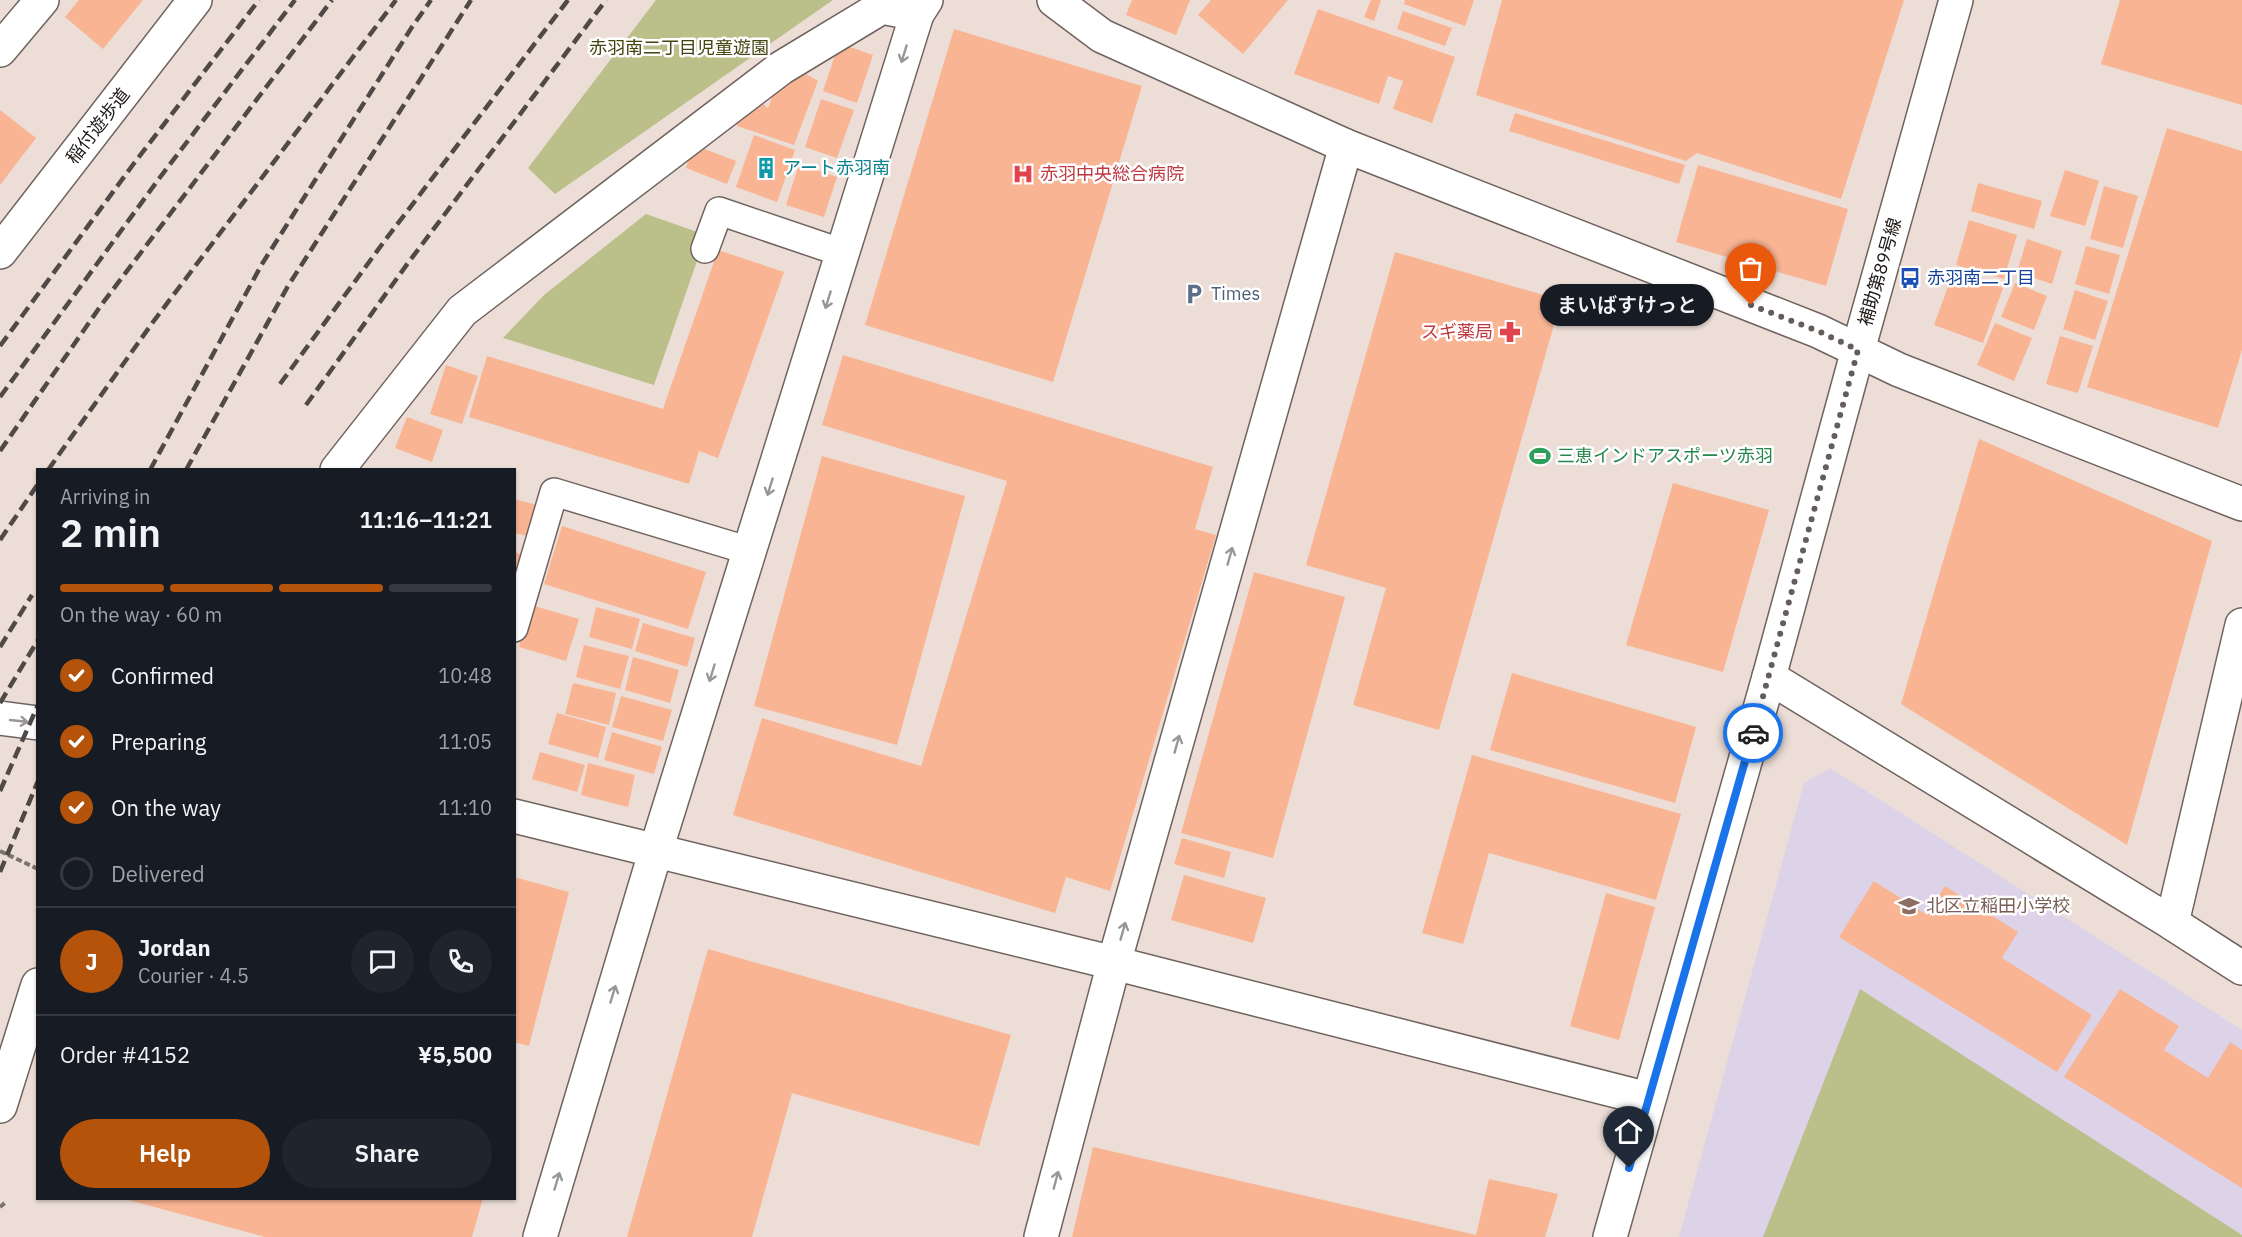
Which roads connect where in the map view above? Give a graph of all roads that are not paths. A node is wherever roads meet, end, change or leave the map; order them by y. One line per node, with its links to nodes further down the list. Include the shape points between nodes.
1 (42, 0): 6 (street)
2 (195, 0): 9 (street, 稲付遊歩道)
3 (1054, 0): 7 (street, via 1102,36)
4 (1956, 0): 11 (street, 補助第89号線)
5 (921, 7): 10 (street, one-way to 10); 12 (street, via 882,8 782,68 462,311)
6 (0, 50)
7 (1346, 146): 11 (street); 23 (street, one-way to 7)
8 (705, 249): 10 (lane, via 719,211)
9 (0, 252)
10 (843, 253): 14 (street, one-way to 14)
11 (1858, 350): 13 (street, via 1899,370); 17 (street, 補助第89号線)
12 (339, 468)
13 (2242, 504)
14 (750, 550): 15 (lane, via 554,492); 21 (street, one-way to 21)
15 (516, 621)
16 (2242, 625): 22 (street)
17 (1769, 677): 22 (street); 26 (street, 補助第89号線)
18 (0, 718): 19 (street, one-way to 19)
19 (36, 723)
20 (516, 816): 21 (street)
21 (657, 850): 23 (street); 28 (street, one-way to 21)
22 (2172, 923): 24 (street)
23 (1114, 963): 26 (street); 29 (street, one-way to 23)
24 (2242, 968)
25 (36, 991): 27 (street)
26 (1648, 1099): 30 (street, 補助第89号線)
27 (0, 1106)
28 (540, 1237)
29 (1041, 1237)
30 (1610, 1237)

